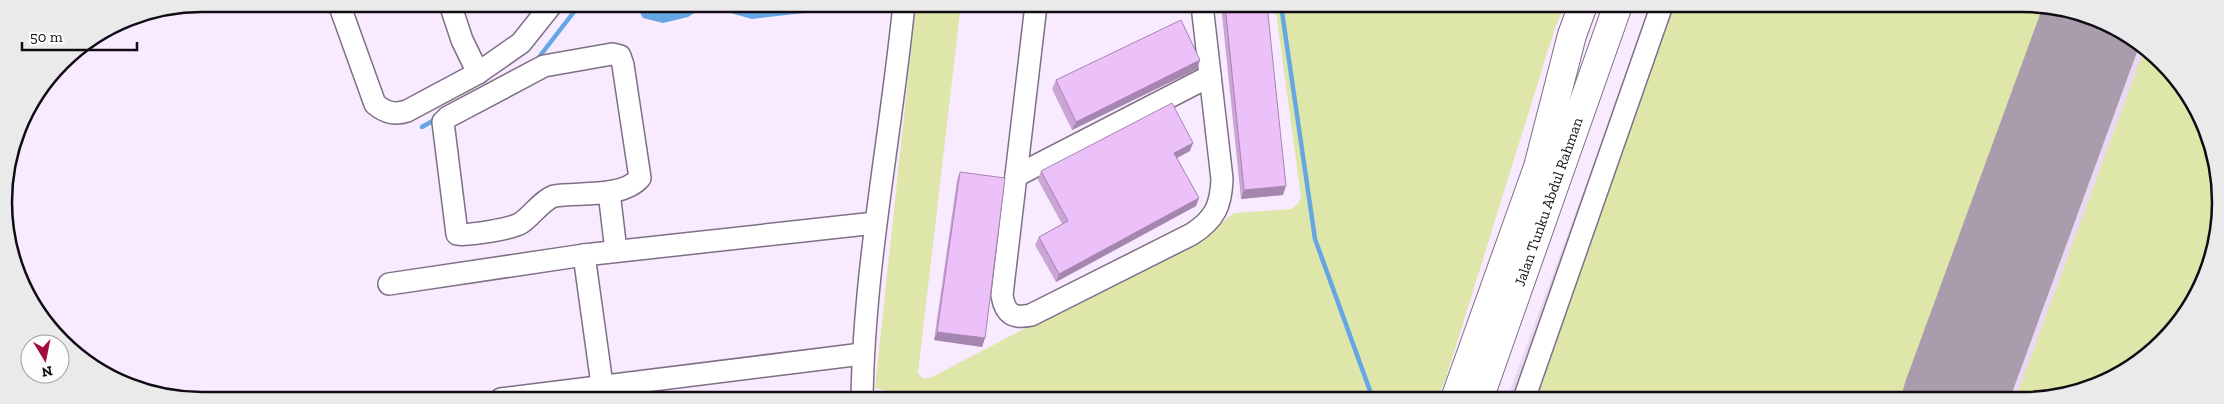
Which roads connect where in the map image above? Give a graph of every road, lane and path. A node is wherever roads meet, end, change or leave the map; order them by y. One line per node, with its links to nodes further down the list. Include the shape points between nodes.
1 (342, 12): 10 (street, via 376,104 382,110 397,114 407,111)
2 (453, 12): 10 (street)
3 (546, 12): 10 (street, via 521,43)
4 (903, 12): 14 (street)
5 (1040, 12): 12 (street)
6 (1203, 12): 11 (street)
7 (1580, 12): 21 (main road, Jalan Tunku Abdul Rahman, via 1538,167)
8 (1616, 12): 22 (main road, Jalan Tunku Abdul Rahman)
9 (1660, 12): 23 (street)
10 (478, 73)
11 (1210, 76): 12 (street); 12 (street, via 1222,179 1216,213 1192,234 1031,315 1020,317 1009,314 1002,296)
12 (1016, 176)
13 (609, 192): 13 (street, via 626,189 640,178 620,56 612,54 544,66 443,122 458,235 512,226 554,196); 15 (street)
14 (876, 223): 15 (street); 18 (street)
15 (616, 251): 16 (street)
16 (584, 255): 17 (street); 19 (street)
17 (390, 284)
18 (862, 354): 19 (street); 20 (street)
19 (603, 392)
20 (862, 392)
21 (1458, 392)
22 (1482, 392)
23 (1527, 392)

